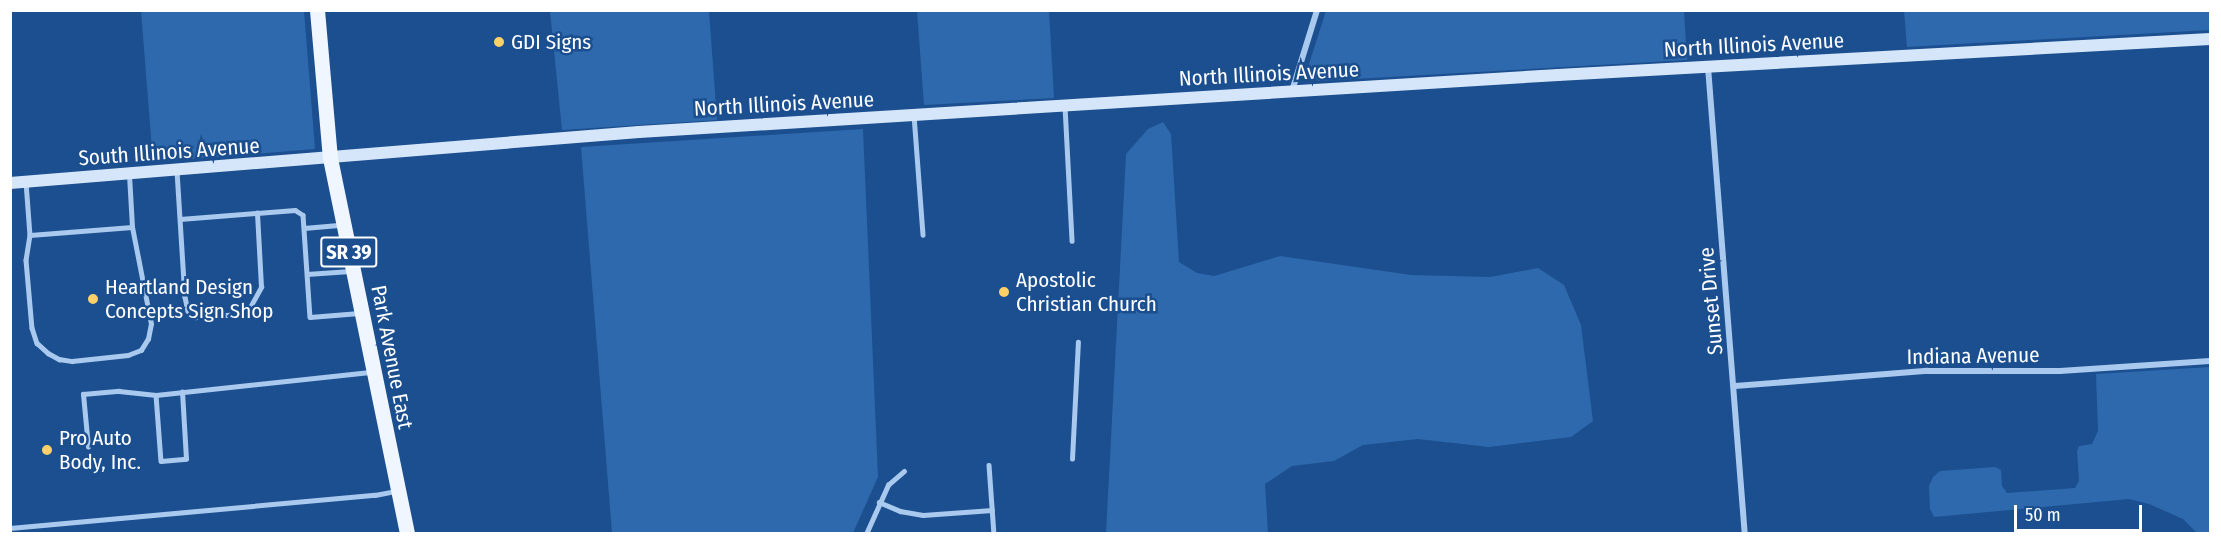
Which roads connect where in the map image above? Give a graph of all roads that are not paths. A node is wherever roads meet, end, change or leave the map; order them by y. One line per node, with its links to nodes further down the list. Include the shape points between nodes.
1 (317, 10): 8 (main road, Park Avenue East / SR 39)
2 (1317, 10): 5 (street)
3 (2211, 39): 4 (street, North Illinois Avenue)
4 (1708, 67): 5 (street, North Illinois Avenue); 27 (street, Sunset Drive)
5 (1292, 91): 6 (street, North Illinois Avenue)
6 (1065, 106): 7 (street, North Illinois Avenue); 20 (lane)
7 (914, 115): 8 (street, North Illinois Avenue, via 531,140); 19 (lane)
8 (330, 158): 9 (street, South Illinois Avenue); 15 (main road, Park Avenue East / SR 39)
9 (177, 171): 10 (street, South Illinois Avenue); 14 (lane)
10 (129, 175): 11 (street, South Illinois Avenue); 16 (lane)
11 (26, 182): 12 (street, South Illinois Avenue); 18 (lane)
12 (10, 183)
13 (256, 213): 14 (lane); 14 (lane, via 261,287 249,309 241,314 196,318 188,311 185,297); 17 (lane, via 295,210 303,214)
14 (180, 219)
15 (344, 225): 17 (lane); 21 (main road, Park Avenue East / SR 39)
16 (132, 227): 18 (lane); 18 (lane, via 148,302 148,339 141,350 128,355 72,361 59,359 37,343 26,260)
17 (304, 228): 22 (lane)
18 (30, 235)
19 (922, 235)
20 (1072, 241)
21 (353, 270): 22 (lane); 23 (main road, Park Avenue East / SR 39)
22 (307, 274): 23 (lane, via 310,317)
23 (361, 313): 26 (main road, Park Avenue East / SR 39)
24 (1078, 342): 31 (lane)
25 (2211, 361): 27 (street, Indiana Avenue, via 2060,371 1895,373)
26 (373, 372): 28 (lane); 34 (main road, Park Avenue East / SR 39)
27 (1735, 386): 41 (street, Sunset Drive)
28 (182, 392): 29 (lane); 29 (lane, via 186,459 161,461)
29 (156, 395): 30 (lane, via 119,391 83,394)
30 (88, 447)
31 (1072, 459)
32 (989, 465): 36 (lane)
33 (904, 471): 35 (lane, via 888,485)
34 (398, 490): 37 (lane); 38 (main road, Park Avenue East / SR 39)
35 (879, 502): 36 (lane, via 900,512 923,515); 39 (lane)
36 (992, 510): 40 (lane)
37 (10, 528)
38 (407, 534)
39 (866, 534)
40 (994, 534)
41 (1745, 534)

